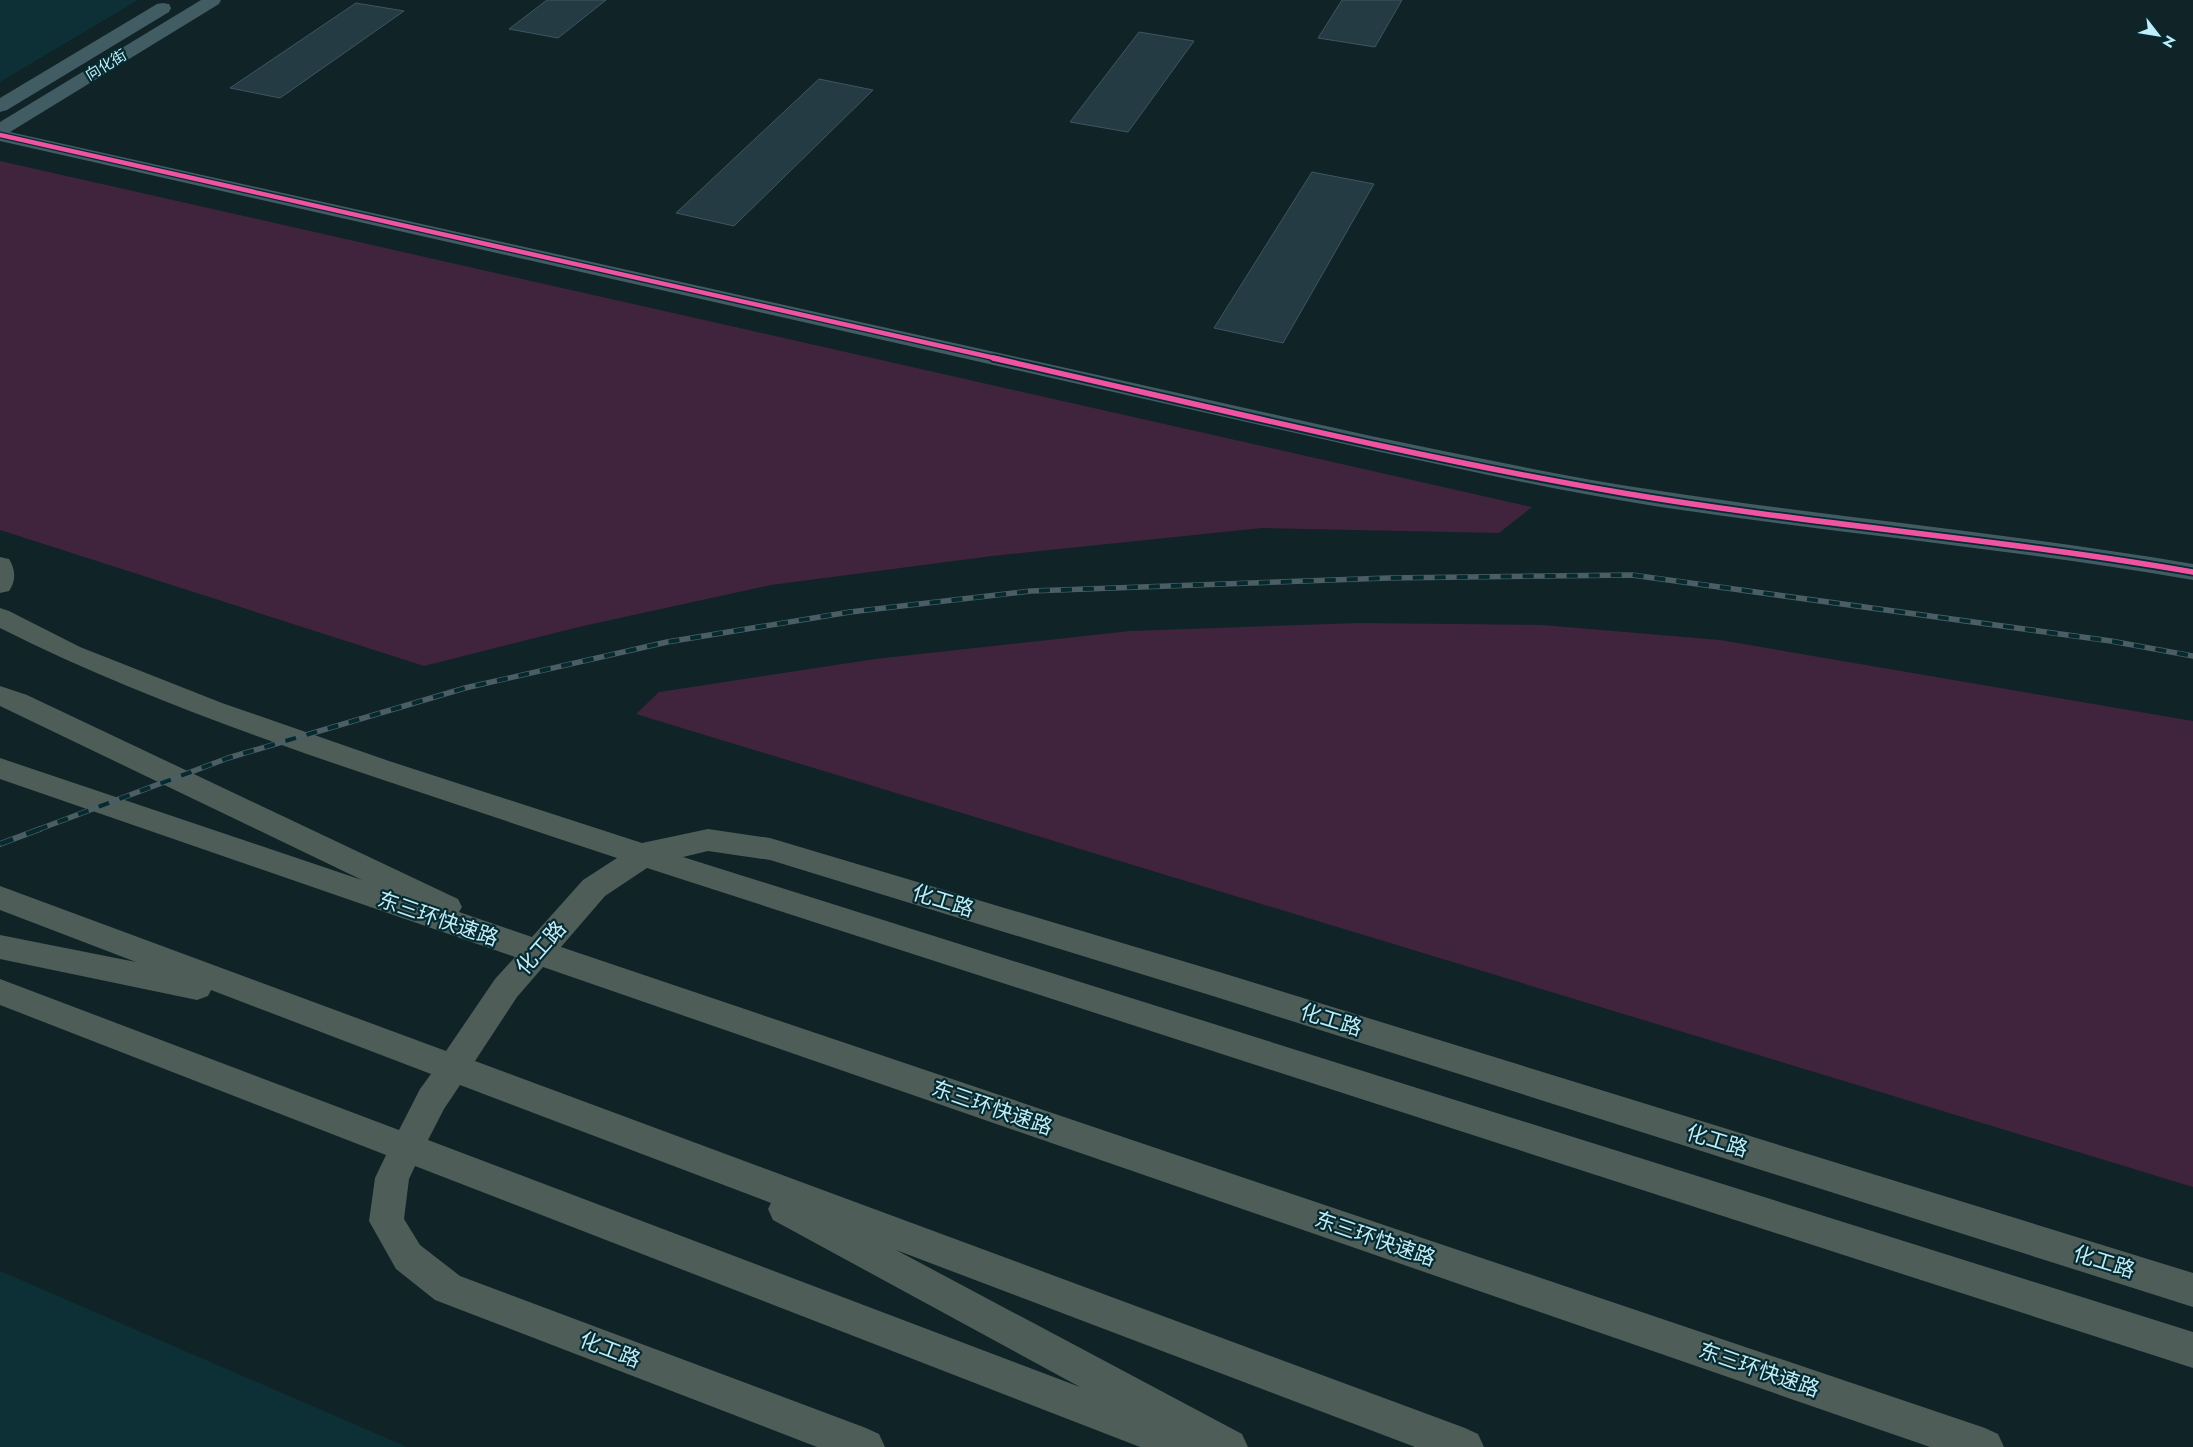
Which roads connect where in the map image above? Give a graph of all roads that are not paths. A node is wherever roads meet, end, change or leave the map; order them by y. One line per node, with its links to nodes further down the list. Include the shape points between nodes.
1 (177, 0): 3 (street, 向化街)
2 (213, 0): 4 (street, 向化街)
3 (0, 106)
4 (0, 130)
5 (0, 135): 7 (street, via 1361,441 1531,475 1654,498 2015,543)
6 (0, 565): 8 (highway)
7 (2193, 572)
8 (0, 585)
9 (0, 617): 19 (highway, via 71,653 203,707 379,768 764,895)
10 (0, 696): 14 (highway)
11 (0, 768): 14 (highway, 东三环快速路)
12 (0, 898): 16 (highway)
13 (0, 947): 16 (highway)
14 (562, 961): 24 (highway, 东三环快速路)
15 (0, 992): 21 (highway)
16 (278, 1003): 17 (highway)
17 (692, 1158): 22 (highway); 23 (highway)
18 (2193, 1290): 20 (highway, 化工路, via 1216,984 779,851 708,840 645,854 594,888 506,988 432,1099 392,1178 386,1221 408,1257 448,1288)
19 (2193, 1350)
20 (866, 1447)
21 (1189, 1447)
22 (1229, 1447)
23 (1464, 1447)
24 (1985, 1447)

